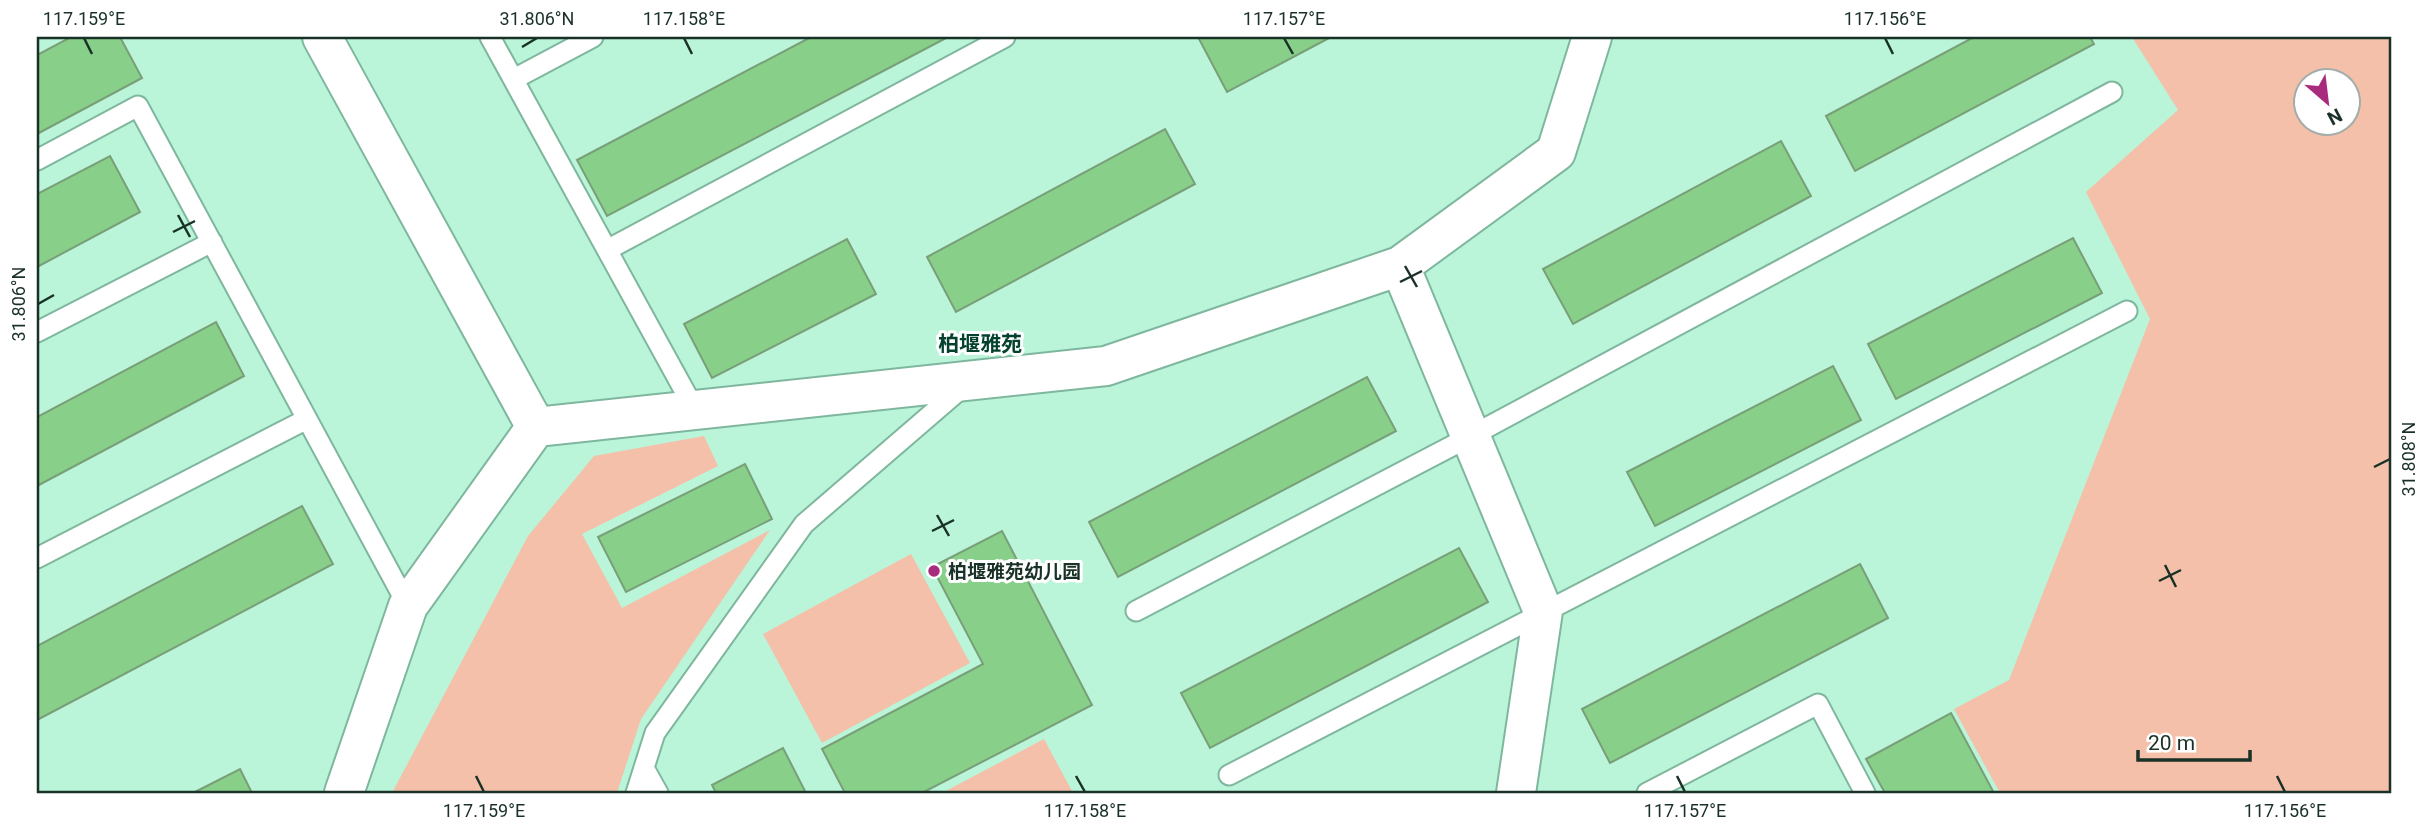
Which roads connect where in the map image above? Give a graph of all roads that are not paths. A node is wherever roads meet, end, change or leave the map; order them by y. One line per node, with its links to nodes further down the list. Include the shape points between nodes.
1 (322, 37): 17 (street)
2 (490, 37): 6 (lane)
3 (593, 37): 6 (lane)
4 (1005, 37): 10 (lane)
5 (1592, 37): 11 (street, via 1556,152)
6 (514, 79): 10 (lane)
7 (2112, 92): 18 (lane)
8 (37, 160): 9 (lane, via 138,106)
9 (212, 242): 13 (lane); 16 (lane)
10 (607, 250): 15 (lane)
11 (1400, 266): 14 (street, via 1106,366); 18 (street)
12 (2127, 311): 22 (lane)
13 (37, 332)
14 (969, 381): 15 (street); 23 (lane, via 804,524 655,733)
15 (695, 410): 17 (street)
16 (307, 419): 19 (lane); 20 (lane)
17 (536, 427): 20 (street)
18 (1471, 436): 21 (lane); 22 (street)
19 (37, 558)
20 (408, 606): 25 (street)
21 (1136, 611)
22 (1543, 611): 24 (lane); 28 (street)
23 (644, 768): 26 (lane); 27 (lane)
24 (1229, 775)
25 (344, 793)
26 (636, 793)
27 (658, 793)
28 (1516, 793)
29 (1647, 793): 30 (lane, via 1818,704)
30 (1865, 793)

